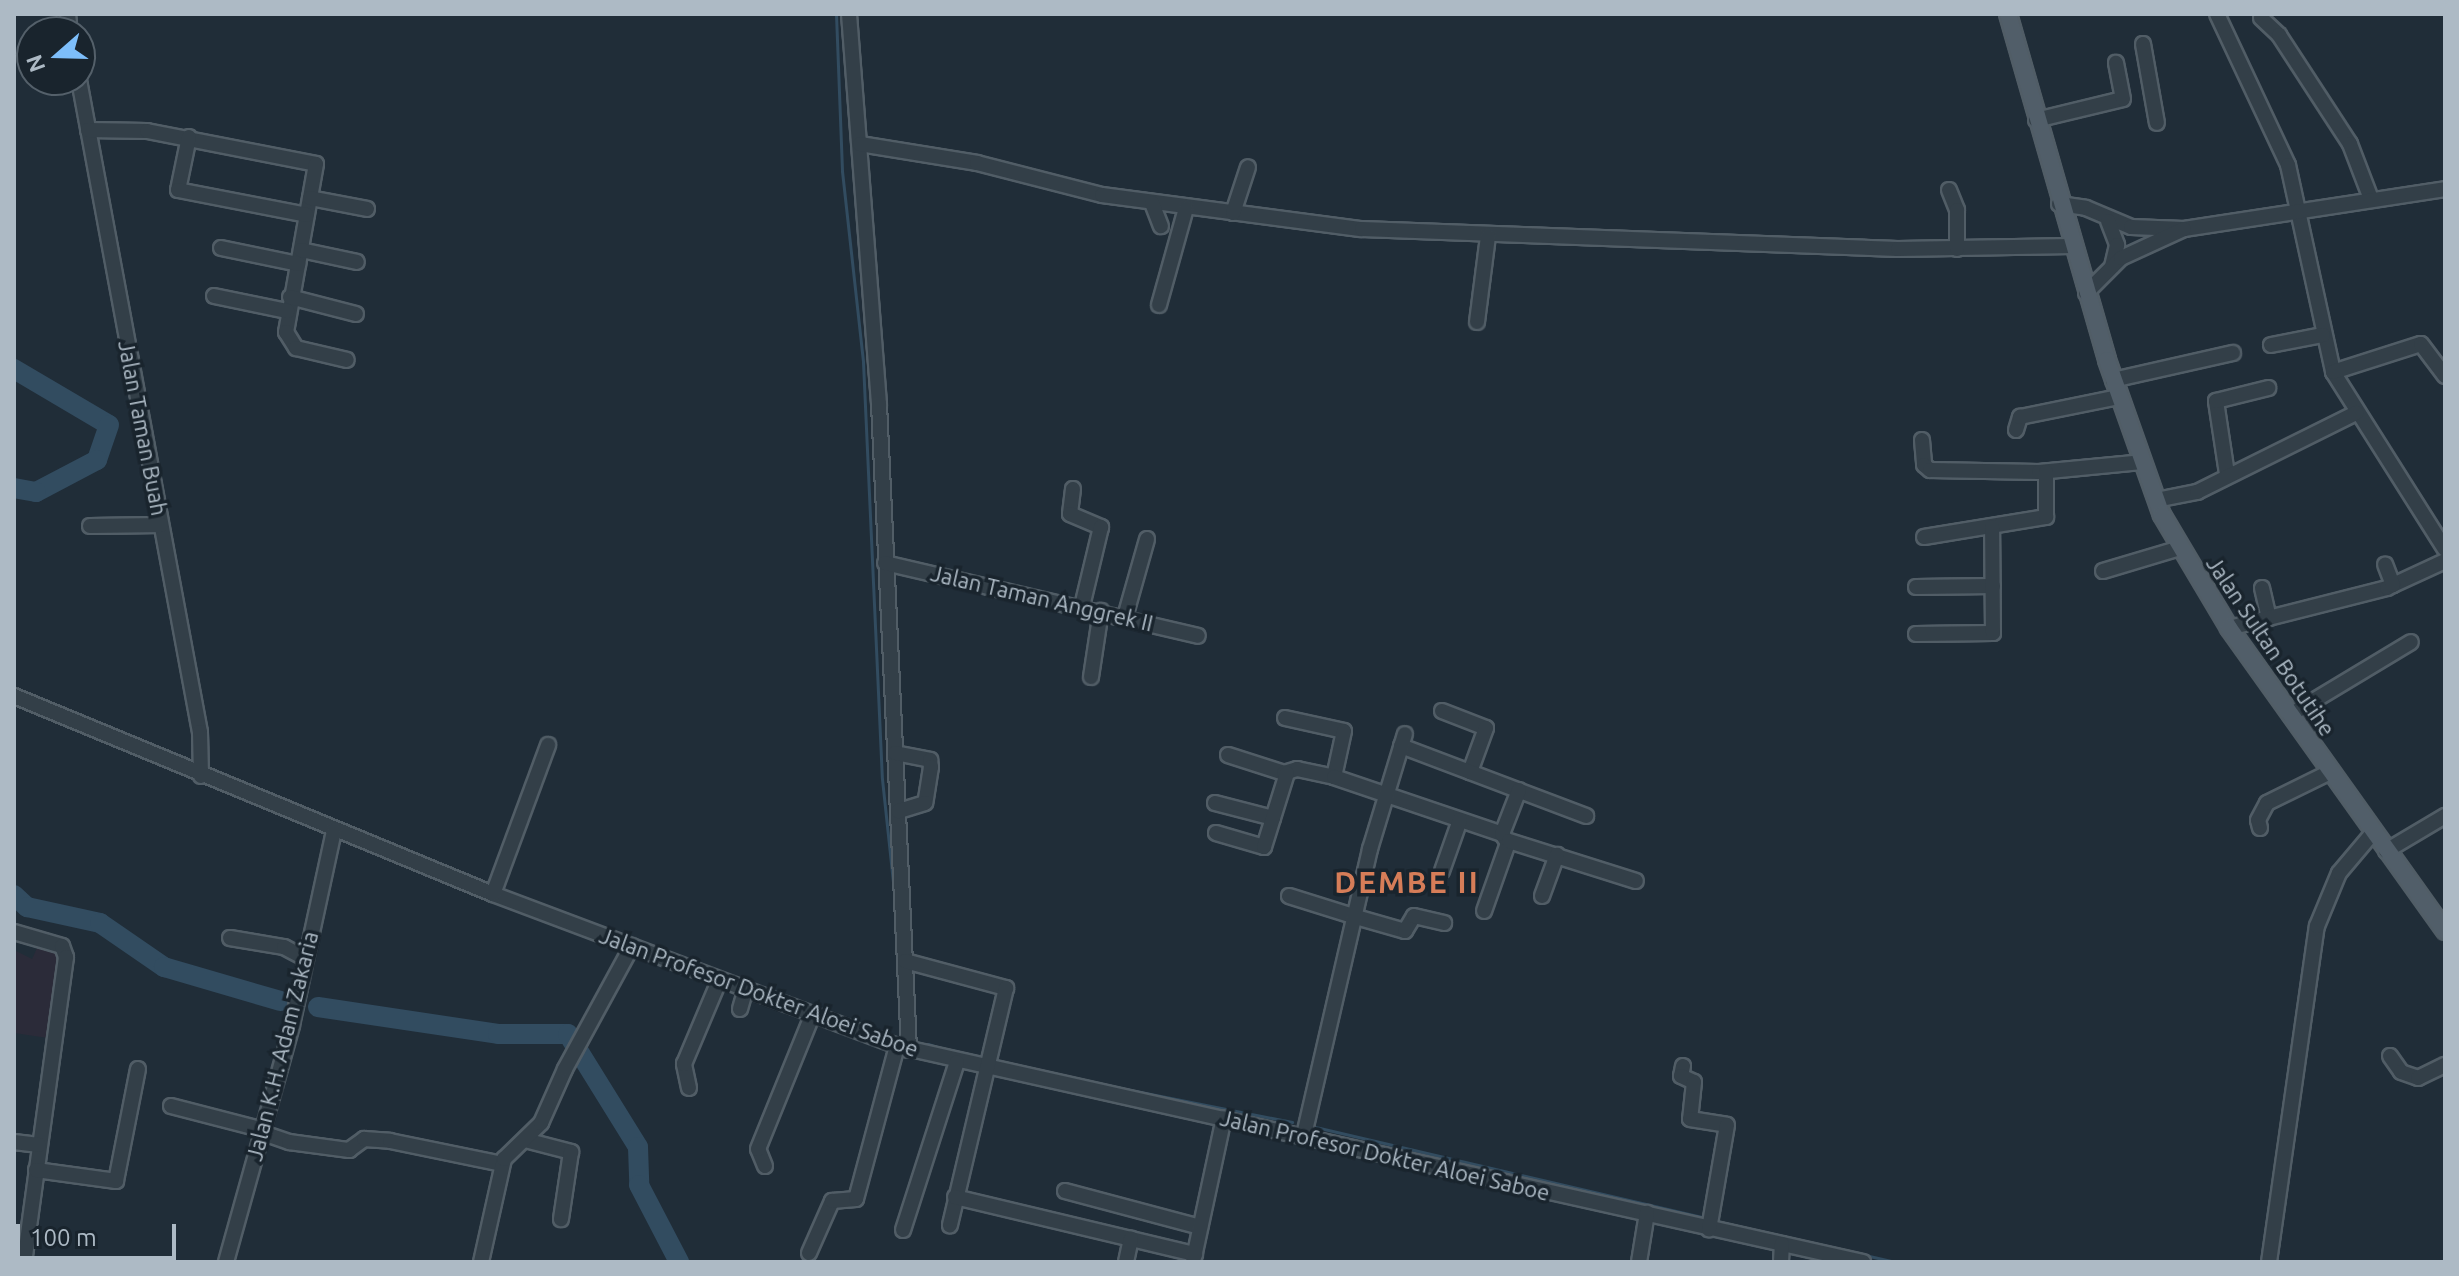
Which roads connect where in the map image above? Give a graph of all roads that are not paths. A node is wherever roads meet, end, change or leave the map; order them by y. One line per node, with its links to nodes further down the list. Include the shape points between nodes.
1 (849, 14): 14 (street)
2 (2008, 14): 10 (main road, Jalan Sultan Botutihe)
3 (2217, 14): 24 (street, via 2288,165)
4 (2261, 18): 19 (street, via 2279,35 2350,144)
5 (2143, 44): 7 (street)
6 (2116, 63): 8 (street)
7 (2151, 88): 8 (street); 11 (street)
8 (2124, 93): 10 (street, via 2111,103)
9 (82, 96): 12 (street, Jalan Taman Buah)
10 (2036, 120): 21 (main road, Jalan Sultan Botutihe)
11 (2157, 123)
12 (88, 130): 13 (street); 60 (street, Jalan Taman Buah)
13 (189, 137): 18 (street, via 316,164); 26 (street, via 178,190)
14 (860, 144): 20 (street); 68 (street)
15 (1248, 167): 25 (street)
16 (2445, 189): 19 (street)
17 (1949, 190): 33 (street, via 1957,210)
18 (310, 198): 23 (street); 26 (street)
19 (2371, 199): 24 (street)
20 (1152, 203): 22 (street); 28 (street)
21 (2059, 204): 27 (street, via 2086,208); 31 (main road, Jalan Sultan Botutihe)
22 (1186, 208): 25 (street); 40 (street)
23 (367, 209)
24 (2297, 210): 29 (street); 43 (street)
25 (1233, 213): 30 (street, via 1362,229)
26 (307, 215): 34 (street)
27 (2108, 221): 29 (street); 36 (street, via 2117,245)
28 (1161, 226)
29 (2184, 229): 36 (street)
30 (1488, 236): 33 (street); 42 (street)
31 (2072, 246): 33 (street); 37 (main road, Jalan Sultan Botutihe)
32 (221, 248): 34 (street)
33 (1957, 249)
34 (299, 257): 35 (street); 39 (street)
35 (357, 262)
36 (2112, 266): 37 (street)
37 (2086, 293): 49 (main road, Jalan Sultan Botutihe)
38 (214, 296): 39 (street)
39 (289, 304): 41 (street); 46 (street, via 286,332 296,348)
40 (1159, 305)
41 (356, 314)
42 (1477, 322)
43 (2323, 335): 44 (street); 47 (street)
44 (2271, 345)
45 (2233, 353): 49 (street)
46 (347, 360)
47 (2333, 372): 48 (street, via 2421,344); 52 (street)
48 (2445, 376)
49 (2113, 380): 51 (main road, Jalan Sultan Botutihe)
50 (2268, 388): 57 (street, via 2216,401)
51 (2118, 397): 53 (street, via 2020,417); 55 (main road, Jalan Sultan Botutihe)
52 (2356, 413): 57 (street); 66 (street)
53 (2016, 430)
54 (1922, 440): 56 (street, via 1924,465 1930,470)
55 (2142, 462): 56 (street); 59 (main road, Jalan Sultan Botutihe)
56 (2046, 472): 62 (street, via 2046,517)
57 (2227, 474): 59 (street, via 2197,492)
58 (1073, 489): 75 (street, via 1070,514 1101,527)
59 (2156, 500): 65 (main road, Jalan Sultan Botutihe)
60 (161, 525): 61 (street); 94 (street, Jalan Taman Buah, via 200,732)
61 (90, 526)
62 (1992, 527): 63 (street); 72 (street)
63 (1924, 537)
64 (1147, 539): 77 (street)
65 (2180, 548): 70 (street); 79 (main road, Jalan Sultan Botutihe)
66 (2445, 549)
67 (2445, 561): 71 (street)
68 (885, 563): 75 (street, Jalan Taman Anggrek II); 89 (street)
69 (2385, 564): 71 (street)
70 (2103, 571)
71 (2393, 585): 78 (street)
72 (1993, 586): 73 (street); 80 (street, via 1991,634)
73 (1916, 587)
74 (2262, 588): 78 (street)
75 (1082, 606): 76 (street, Jalan Taman Anggrek II)
76 (1101, 611): 77 (street, Jalan Taman Anggrek II); 83 (street)
77 (1125, 617): 81 (street, Jalan Taman Anggrek II)
78 (2269, 618): 79 (street)
79 (2229, 628): 86 (main road, Jalan Sultan Botutihe)
80 (1916, 634)
81 (1198, 636)
82 (2411, 642): 86 (street)
83 (1091, 677)
84 (14, 696): 94 (street, Jalan Profesor Dokter Aloei Saboe)
85 (1442, 711): 91 (street, via 1486,728)
86 (2290, 715): 92 (main road, Jalan Sultan Botutihe)
87 (1285, 718): 95 (street, via 1344,731)
88 (548, 745): 113 (street)
89 (895, 753): 99 (street); 99 (street, via 930,760 931,767 925,803)
90 (1228, 755): 93 (street)
91 (1470, 772): 96 (street); 97 (street, via 1403,740)
92 (2330, 772): 104 (street, via 2267,803 2258,820); 107 (main road, Jalan Sultan Botutihe)
93 (1287, 773): 95 (street, via 1297,769); 102 (street)
94 (201, 776): 105 (street, Jalan Profesor Dokter Aloei Saboe)
95 (1334, 777): 97 (street)
96 (1519, 790): 100 (street); 108 (street)
97 (1386, 794): 103 (street); 117 (street)
98 (1215, 803): 102 (street)
99 (898, 811): 124 (street)
100 (1586, 816)
101 (2445, 816): 109 (street)
102 (1273, 818): 106 (street, via 1264,847)
103 (1460, 820): 108 (street); 111 (street)
104 (2260, 828)
105 (334, 830): 113 (street, Jalan Profesor Dokter Aloei Saboe); 123 (street, Jalan K.H. Adam Zakaria)
106 (1216, 833)
107 (2372, 834): 109 (main road, Jalan Sultan Botutihe); 166 (street, via 2339,873 2317,926)
108 (1505, 837): 110 (street); 116 (street)
109 (2386, 851): 119 (main road, Jalan Sultan Botutihe)
110 (1557, 855): 112 (street); 115 (street)
111 (1442, 871)
112 (1636, 881)
113 (493, 894): 122 (street, Jalan Profesor Dokter Aloei Saboe)
114 (1289, 896): 117 (street)
115 (1542, 896)
116 (1484, 911)
117 (1355, 917): 118 (street, via 1405,931 1414,916); 140 (street)
118 (1444, 923)
119 (2445, 931)
120 (14, 932): 143 (street, via 62,946 66,957)
121 (230, 938): 123 (street, via 284,947)
122 (632, 946): 125 (street, Jalan Profesor Dokter Aloei Saboe); 141 (street, via 541,1123)
123 (305, 958): 139 (street, Jalan K.H. Adam Zakaria)
124 (905, 961): 129 (street); 135 (street, via 1006,988)
125 (719, 981): 126 (street, Jalan Profesor Dokter Aloei Saboe); 136 (street, via 684,1064)
126 (745, 992): 127 (street); 128 (street, Jalan Profesor Dokter Aloei Saboe)
127 (740, 1009)
128 (812, 1016): 129 (street, Jalan Profesor Dokter Aloei Saboe); 145 (street, via 758,1149)
129 (903, 1048): 131 (street, Jalan Profesor Dokter Aloei Saboe); 157 (street, via 856,1199 832,1201)
130 (2390, 1056): 132 (street, via 2401,1072 2418,1078)
131 (957, 1062): 135 (street, Jalan Profesor Dokter Aloei Saboe); 154 (street)
132 (2445, 1065)
133 (1683, 1066): 153 (street, via 1681,1076 1694,1082 1690,1119 1727,1125)
134 (138, 1069): 146 (street, via 116,1181)
135 (989, 1069): 138 (street, Jalan Profesor Dokter Aloei Saboe); 148 (street)
136 (689, 1088)
137 (171, 1106): 139 (street)
138 (1224, 1118): 140 (street, Jalan Profesor Dokter Aloei Saboe); 152 (street)
139 (264, 1131): 144 (street, via 289,1142 349,1150 364,1139 394,1142); 160 (street, Jalan K.H. Adam Zakaria)
140 (1304, 1135): 149 (street, Jalan Profesor Dokter Aloei Saboe)
141 (525, 1140): 144 (street); 150 (street, via 571,1152)
142 (14, 1142): 143 (street)
143 (39, 1145): 146 (street)
144 (502, 1164): 161 (street)
145 (765, 1166)
146 (36, 1170): 159 (street)
147 (1065, 1191): 152 (street)
148 (955, 1197): 151 (street); 155 (street)
149 (1647, 1213): 153 (street, Jalan Profesor Dokter Aloei Saboe); 163 (street)
150 (561, 1219)
151 (950, 1225)
152 (1200, 1227): 158 (street)
153 (1709, 1229): 156 (street, Jalan Profesor Dokter Aloei Saboe)
154 (903, 1230)
155 (1131, 1239): 158 (street); 162 (street)
156 (1782, 1244): 164 (street); 165 (street, Jalan Profesor Dokter Aloei Saboe)
157 (809, 1253)
158 (1194, 1258)
159 (24, 1262)
160 (226, 1262)
161 (481, 1262)
162 (1126, 1262)
163 (1639, 1262)
164 (1781, 1262)
165 (1863, 1262)
166 (2269, 1262)

